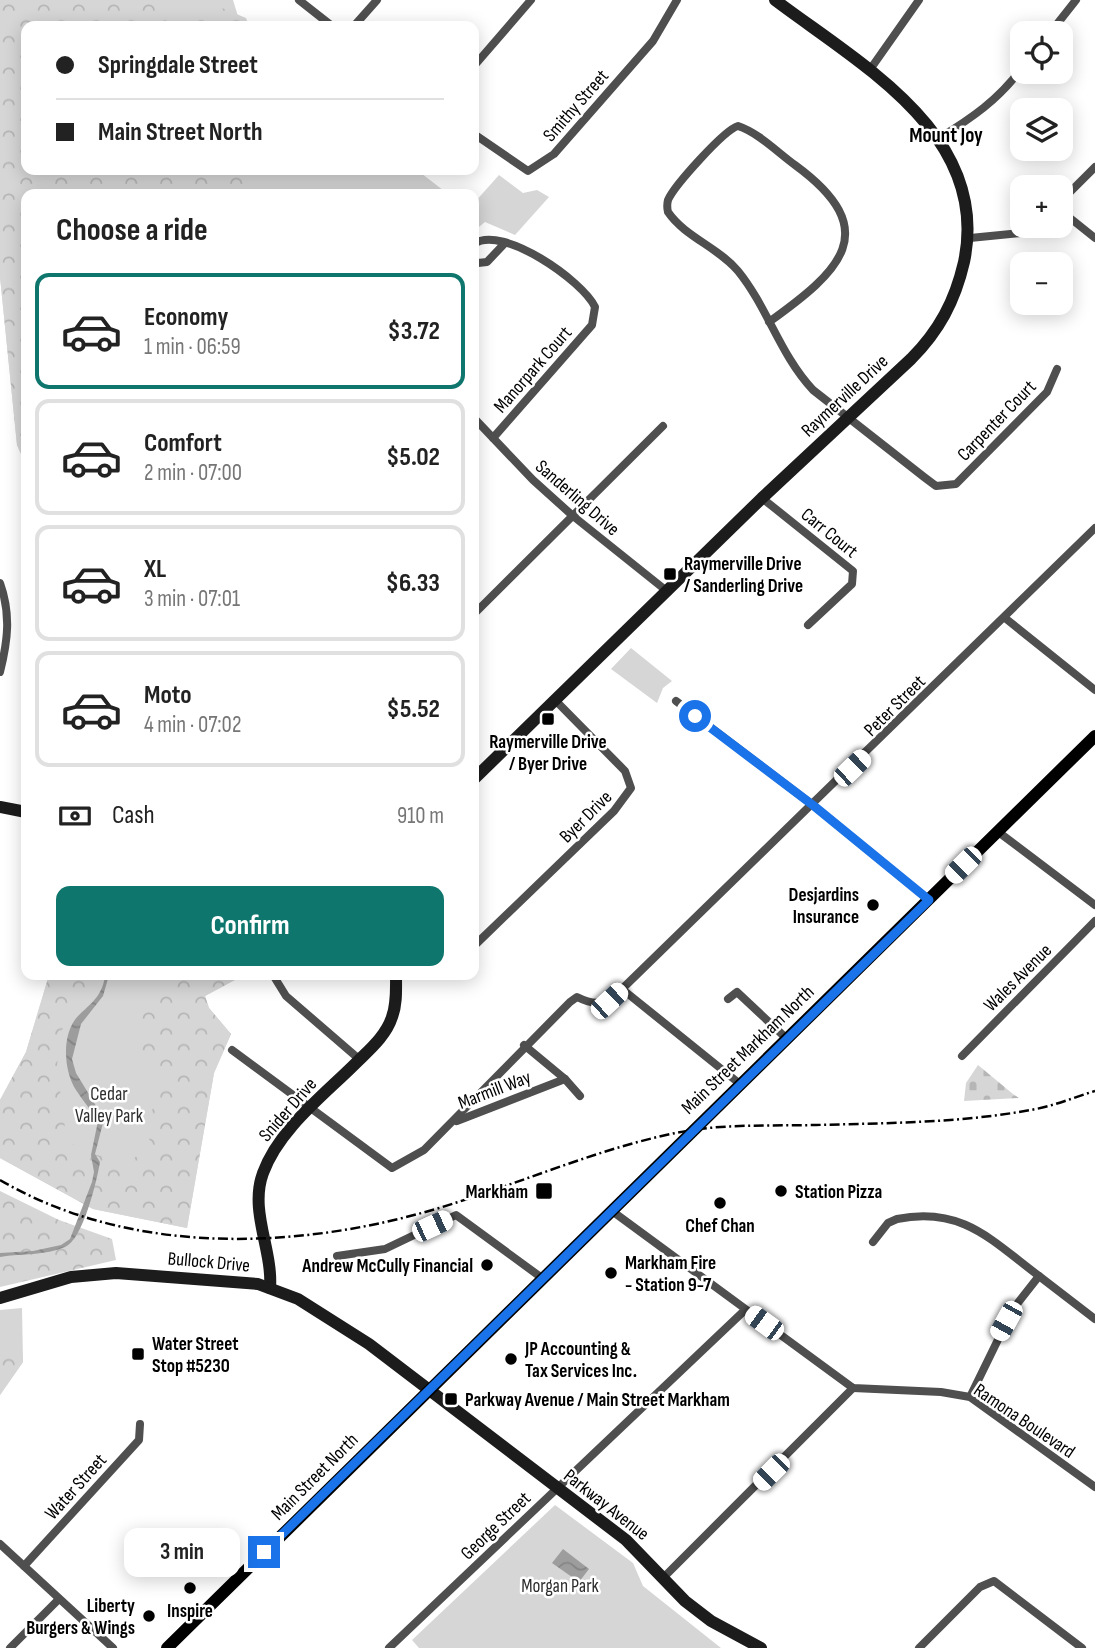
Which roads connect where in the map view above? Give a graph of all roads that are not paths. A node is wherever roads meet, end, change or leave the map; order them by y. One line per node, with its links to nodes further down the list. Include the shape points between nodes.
1 (299, 0): 8 (street)
2 (377, 0): 9 (street)
3 (531, 0): 11 (street)
4 (677, 0): 14 (street, Smithy Street, via 653,41 545,162 528,171)
5 (775, 0): 12 (street, Raymerville Drive)
6 (919, 0): 12 (street)
7 (1076, 0): 10 (street)
8 (326, 21)
9 (358, 21)
10 (1059, 21)
11 (479, 60)
12 (869, 71): 15 (street, Raymerville Drive, via 909,104)
13 (1010, 81): 15 (street, via 979,114)
14 (479, 137)
15 (939, 138): 20 (street, Raymerville Drive, via 964,190)
16 (1095, 167): 17 (street)
17 (1073, 189)
18 (1073, 220): 21 (street)
19 (1010, 234): 20 (street)
20 (970, 238): 27 (street, Raymerville Drive, via 951,306 934,332)
21 (1095, 238)
22 (479, 243): 23 (street, Manorpark Court)
23 (505, 243): 24 (street, via 487,262); 30 (street, Manorpark Court, via 521,245 583,292 594,307 594,318)
24 (479, 263)
25 (769, 322): 25 (street, Carpenter Court, via 835,266 842,255 846,226 834,199 820,185 738,126 729,128 707,151 668,200 668,212 732,264); 27 (street, Carpenter Court, via 797,373)
26 (1057, 369): 27 (street, Carpenter Court, via 1046,392 963,477 948,486 936,486)
27 (847, 416): 31 (street, Raymerville Drive)
28 (479, 423): 30 (street, Sanderling Drive)
29 (663, 426): 32 (street)
30 (493, 438): 32 (street, Sanderling Drive)
31 (762, 498): 35 (street, Raymerville Drive); 38 (street, Carr Court, via 853,571 852,584)
32 (573, 516): 35 (street, Sanderling Drive); 36 (street)
33 (1095, 528): 37 (street, Peter Street)
34 (0, 583): 39 (street, via 9,628)
35 (668, 592): 41 (street, Raymerville Drive)
36 (479, 609)
37 (1005, 618): 40 (street); 45 (street, Peter Street)
38 (808, 625)
39 (0, 671)
40 (1095, 690)
41 (556, 701): 44 (street, Raymerville Drive); 52 (street, Byer Drive, via 625,771 631,788 614,811)
42 (676, 701): 45 (street)
43 (1095, 736): 48 (main road, Main Street Markham North)
44 (479, 774)
45 (814, 806): 49 (street); 55 (street, Peter Street)
46 (0, 807): 47 (street)
47 (21, 812)
48 (997, 831): 49 (main road, Main Street Markham North); 50 (street)
49 (929, 900): 57 (main road, Main Street Markham North)
50 (1095, 905)
51 (1095, 921): 60 (street, Wales Avenue)
52 (479, 941)
53 (276, 980): 61 (street, via 286,996)
54 (396, 980): 61 (street, Snider Drive, via 392,1018)
55 (622, 989): 58 (street, Marmill Way, via 600,1004 577,997); 63 (street)
56 (729, 999): 57 (street, via 737,992)
57 (786, 1038): 63 (main road, Main Street Markham North)
58 (524, 1045): 62 (street, Marmill Way); 66 (street, Marmill Way)
59 (232, 1050): 65 (street)
60 (962, 1056)
61 (359, 1059): 65 (street, Snider Drive)
62 (565, 1079): 64 (street, Marmill Way); 66 (street, Marmill Way)
63 (740, 1084): 67 (main road, Main Street Markham North)
64 (580, 1096)
65 (309, 1109): 66 (street, via 391,1168 424,1150); 72 (street, Snider Drive, via 262,1175 260,1214 272,1267)
66 (454, 1122)
67 (612, 1211): 71 (main road, Main Street Markham North); 74 (street)
68 (873, 1242): 70 (street, via 897,1219 956,1220)
69 (337, 1256): 71 (street, via 385,1249 456,1215)
70 (1039, 1276): 75 (street); 78 (street, via 1013,1309)
71 (542, 1278): 77 (main road, Main Street Markham North)
72 (270, 1288): 73 (street, Bullock Drive, via 116,1273 71,1277); 77 (street, Bullock Drive, via 326,1315)
73 (0, 1298)
74 (745, 1310): 76 (street); 81 (street, George Street)
75 (1095, 1319)
76 (853, 1388): 78 (street, Ramona Boulevard); 84 (street)
77 (428, 1391): 81 (street, Parkway Avenue); 89 (main road, Main Street North)
78 (970, 1397): 80 (street, Ramona Boulevard)
79 (140, 1424): 83 (street, Water Street, via 139,1440)
80 (1095, 1487)
81 (555, 1489): 84 (street, Parkway Avenue, via 626,1540); 86 (street, George Street)
82 (0, 1544): 83 (street)
83 (24, 1566): 85 (street)
84 (664, 1577): 90 (street, Parkway Avenue, via 711,1621)
85 (58, 1600): 87 (street); 88 (street)
86 (396, 1646)
87 (10, 1648)
88 (113, 1648)
89 (167, 1648)
90 (761, 1648)
91 (919, 1648): 92 (street, via 980,1587 994,1581)
92 (1082, 1648)

